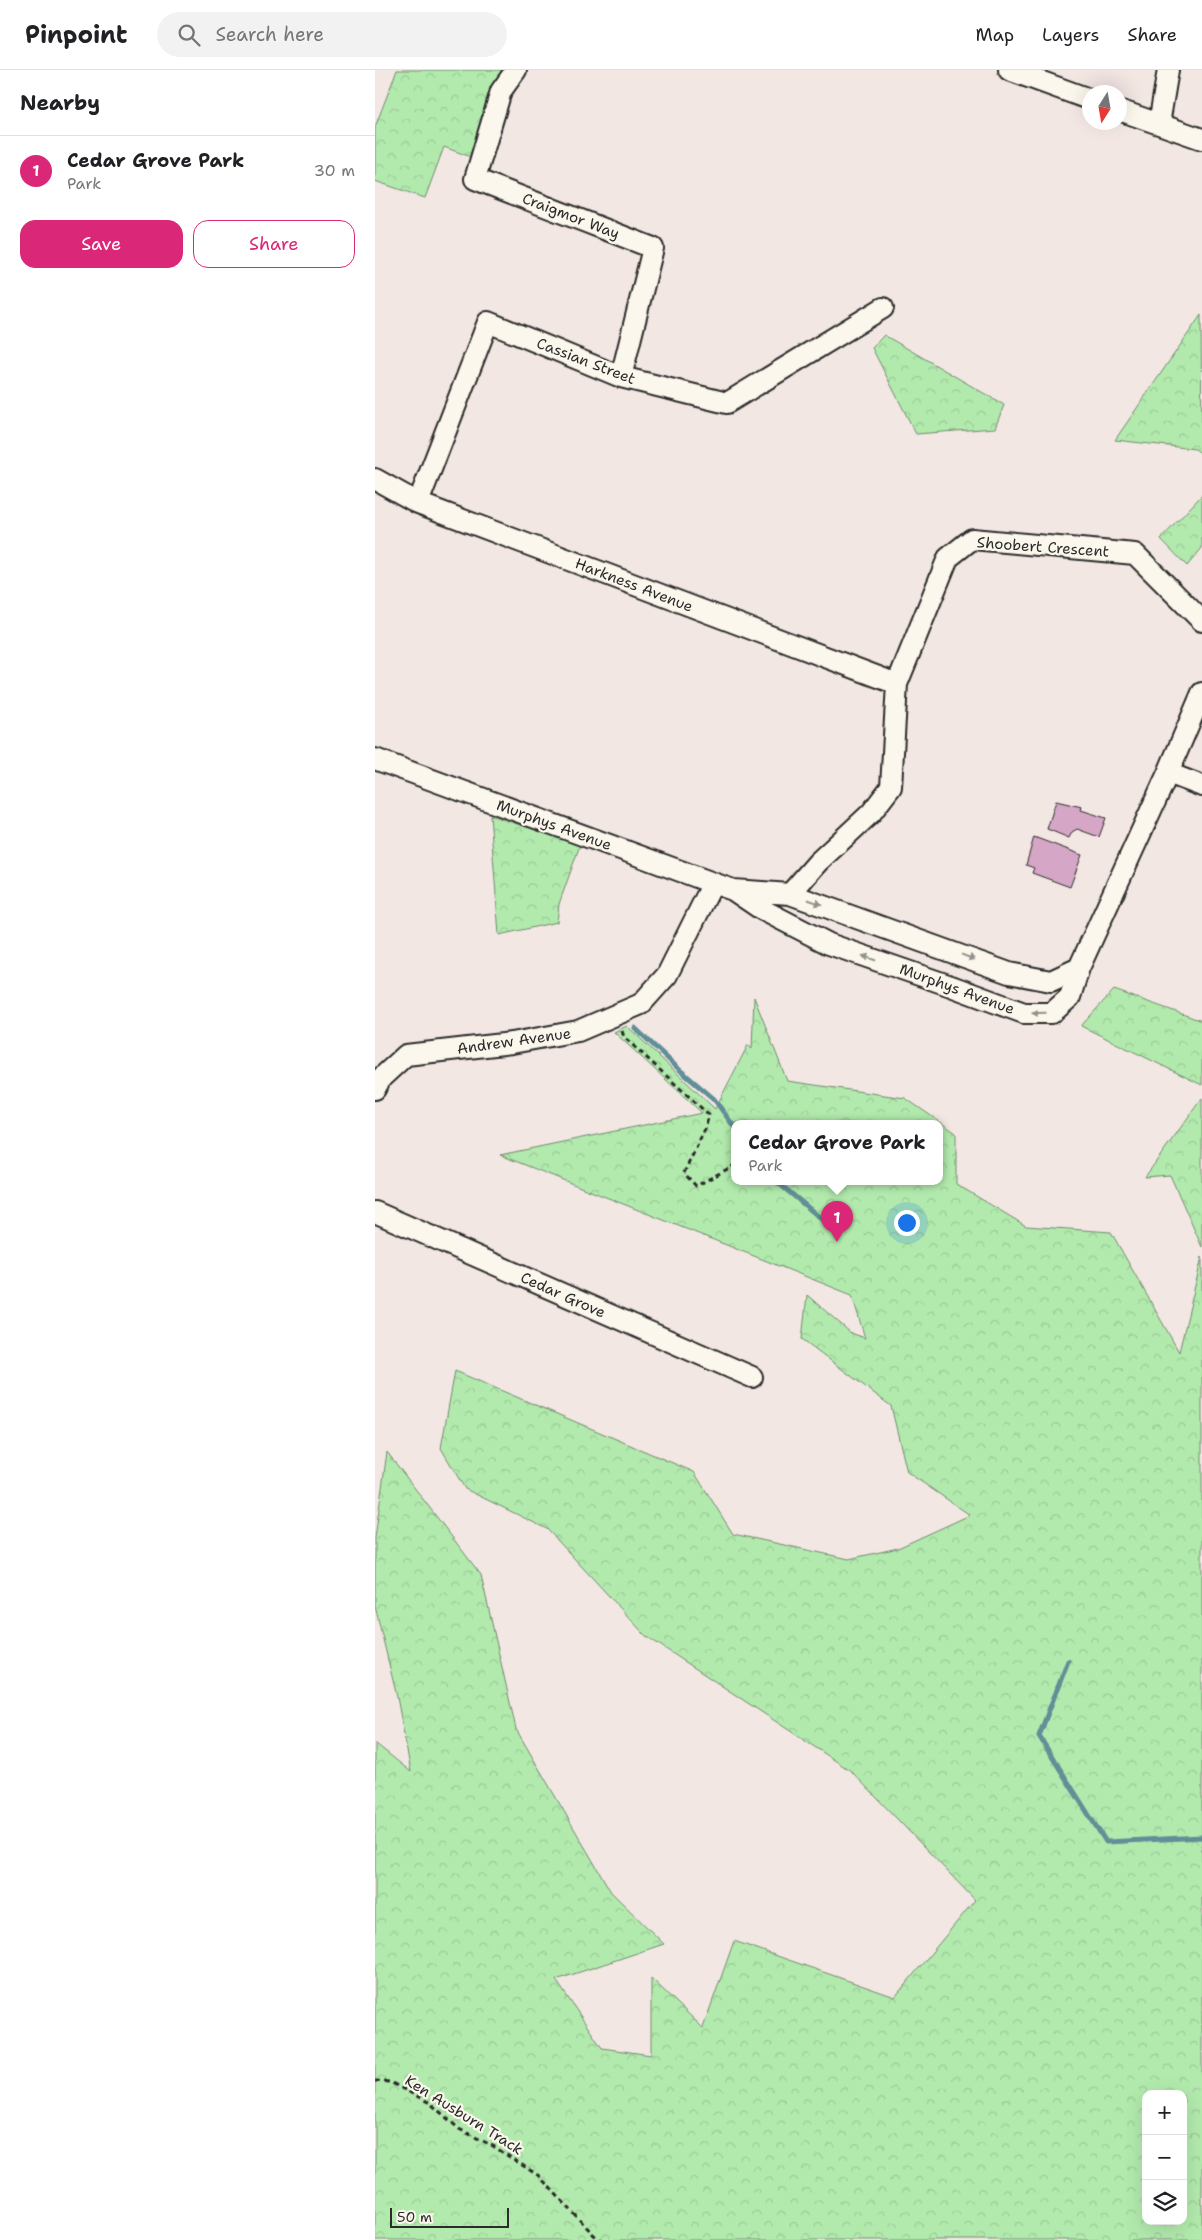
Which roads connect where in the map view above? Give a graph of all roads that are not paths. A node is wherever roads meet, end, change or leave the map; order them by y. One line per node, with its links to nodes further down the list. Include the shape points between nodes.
1 (516, 70): 9 (street, Craigmor Way, via 501,91 475,179 653,248)
2 (1009, 70): 4 (street)
3 (1168, 70): 6 (street)
4 (1082, 96)
5 (1127, 113): 6 (street)
6 (1159, 124): 7 (street)
7 (1202, 139)
8 (883, 308): 9 (street, Cassian Street, via 727,403)
9 (621, 377): 11 (street, Cassian Street, via 488,322)
10 (375, 479): 11 (street, Harkness Avenue)
11 (418, 503): 13 (street, Harkness Avenue)
12 (1202, 621): 13 (street, Shoobert Crescent, via 1135,554 972,539 948,558)
13 (897, 684): 20 (street, Shoobert Crescent, via 891,786 871,814 818,862)
14 (1202, 693): 16 (street)
15 (375, 760): 18 (street, Murphys Avenue)
16 (1168, 773): 17 (street); 21 (street)
17 (1202, 786)
18 (713, 884): 19 (street, Murphys Avenue); 22 (street, Andrew Avenue, via 667,975 641,1004 578,1031 512,1043 406,1055 381,1078)
19 (733, 890): 20 (street, Murphys Avenue); 21 (street, Murphys Avenue, one-way to 19, via 1070,997 1052,1013 1024,1013 829,944 761,909)
20 (790, 894): 21 (street, Murphys Avenue, one-way to 21, via 1009,973 1051,982)
21 (1079, 968)
22 (375, 1089)
23 (375, 1212): 24 (street, Cedar Grove)
24 (752, 1377)

